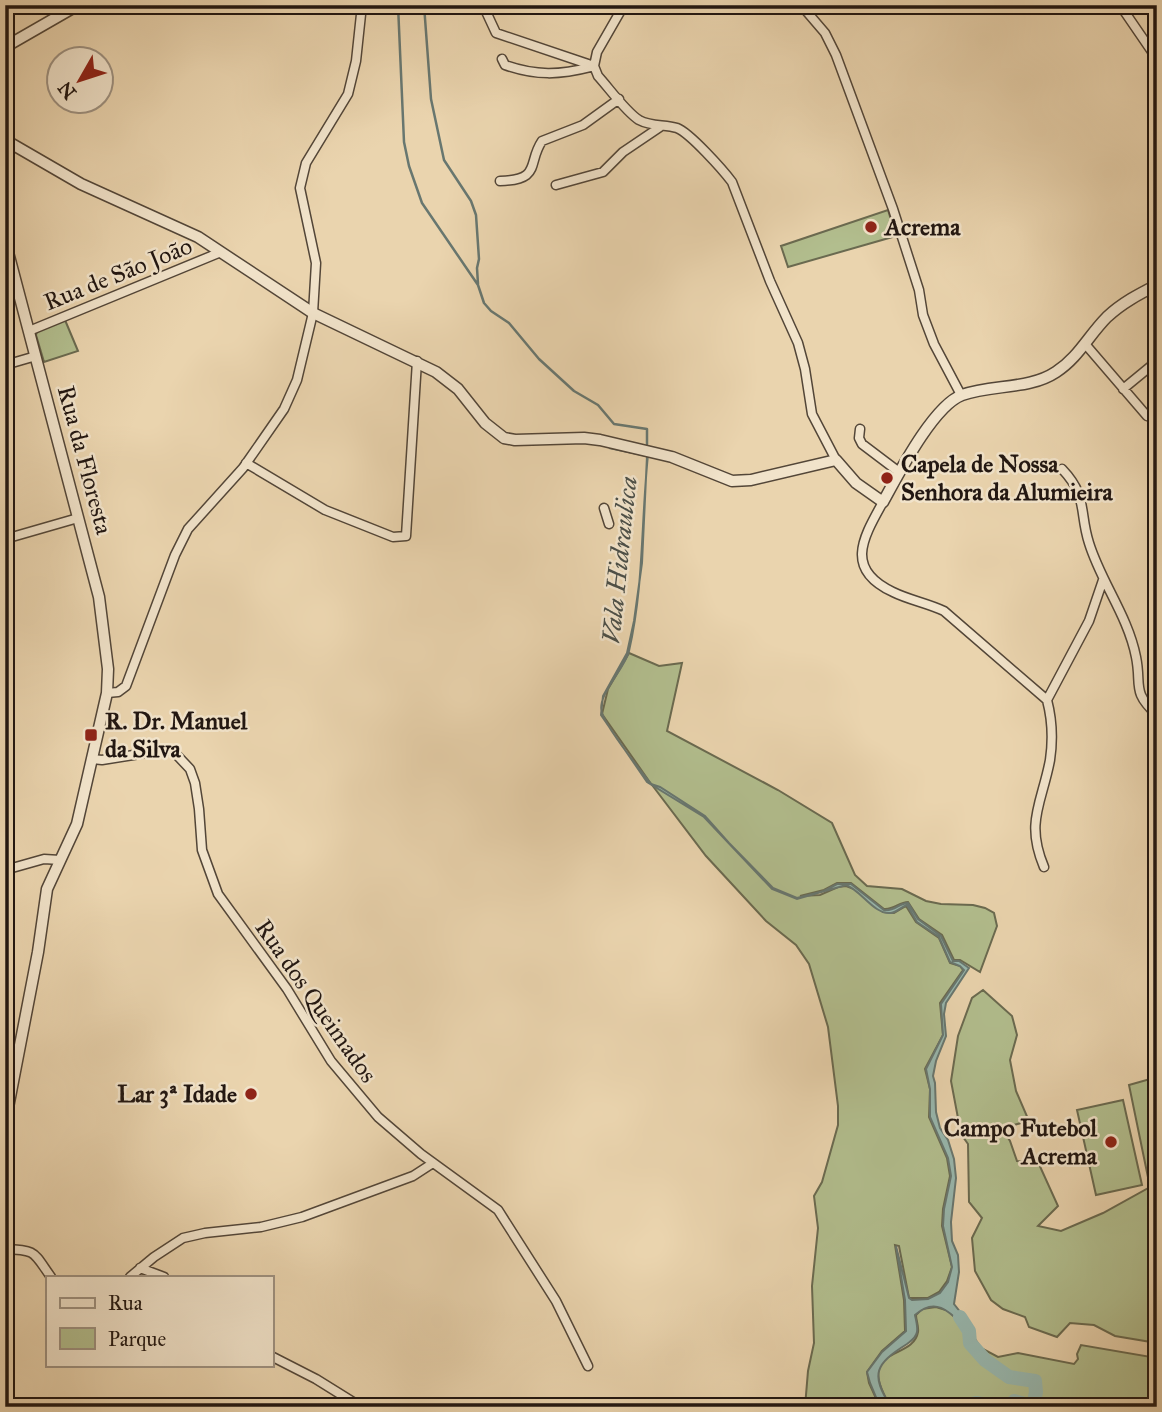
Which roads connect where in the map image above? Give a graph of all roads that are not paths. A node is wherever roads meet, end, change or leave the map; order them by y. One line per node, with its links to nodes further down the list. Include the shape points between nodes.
1 (78, 5): 8 (street)
2 (362, 5): 20 (street, via 348,94 306,163 300,188 316,262)
3 (483, 5): 11 (street, via 496,33)
4 (624, 5): 11 (street)
5 (822, 5): 7 (street)
6 (1119, 5): 10 (street)
7 (804, 9): 28 (street, via 825,33 836,55 893,209 923,315)
8 (5, 47)
9 (502, 59): 11 (street, via 505,65 541,75)
10 (1157, 59)
11 (594, 66): 12 (street)
12 (619, 99): 13 (street, via 639,120); 15 (street, via 583,125 542,141 530,172)
13 (660, 127): 16 (street, via 603,172); 31 (street, via 681,130 732,182 798,343 812,414)
14 (5, 140): 18 (street, via 81,184)
15 (500, 181)
16 (556, 185)
17 (5, 241): 21 (street, Rua da Floresta)
18 (221, 252): 20 (street); 21 (street, Rua de São João)
19 (1157, 285): 22 (street, via 1123,303)
20 (313, 313): 24 (street); 32 (street, via 297,380 284,409)
21 (30, 331): 23 (street, Rua da Floresta)
22 (1086, 345): 27 (street); 28 (street, via 1054,374)
23 (36, 356): 25 (street); 37 (street, Rua da Floresta)
24 (417, 362): 31 (street, via 458,388 485,423 504,438 600,440 672,457 732,481); 32 (street, via 406,536 393,537 325,510)
25 (5, 365)
26 (1157, 373): 27 (street, via 1151,366)
27 (1124, 388): 29 (street, via 1147,416)
28 (961, 395): 34 (street, via 947,405)
29 (1157, 407)
30 (860, 429): 34 (street, via 862,444)
31 (836, 460): 35 (street)
32 (246, 463): 41 (street, via 188,528 126,687)
33 (1062, 469): 40 (street, via 1074,481 1082,501 1088,541)
34 (899, 472): 35 (street)
35 (883, 502): 42 (street, via 862,550 861,563 876,583 944,611)
36 (604, 508): 38 (street)
37 (78, 519): 39 (street); 41 (street, Rua da Floresta, via 99,597)
38 (608, 524)
39 (5, 538)
40 (1103, 580): 42 (street, via 1089,621); 43 (street, via 1136,658 1138,691)
41 (107, 693): 44 (street, Rua da Floresta)
42 (1047, 700): 46 (street, via 1050,759 1034,823 1036,849)
43 (1157, 715)
44 (92, 759): 45 (street, Rua da Floresta, via 77,824); 49 (street, Rua dos Queimados, via 165,750 183,760 195,783 202,850 218,894 287,989 331,1061 378,1117)
45 (60, 860): 47 (street, via 44,859); 48 (street, Rua da Floresta, via 47,888)
46 (1044, 867)
47 (5, 870)
48 (5, 1123)
49 (433, 1164): 51 (street, via 413,1176 302,1217 183,1238); 57 (street, Rua dos Queimados, via 498,1210 556,1301)
50 (5, 1249): 53 (street, via 33,1252)
51 (154, 1257): 52 (street); 55 (street)
52 (140, 1268): 54 (street); 55 (street)
53 (50, 1276)
54 (131, 1276)
55 (162, 1276)
56 (273, 1357): 58 (street)
57 (588, 1366)
58 (361, 1407)

